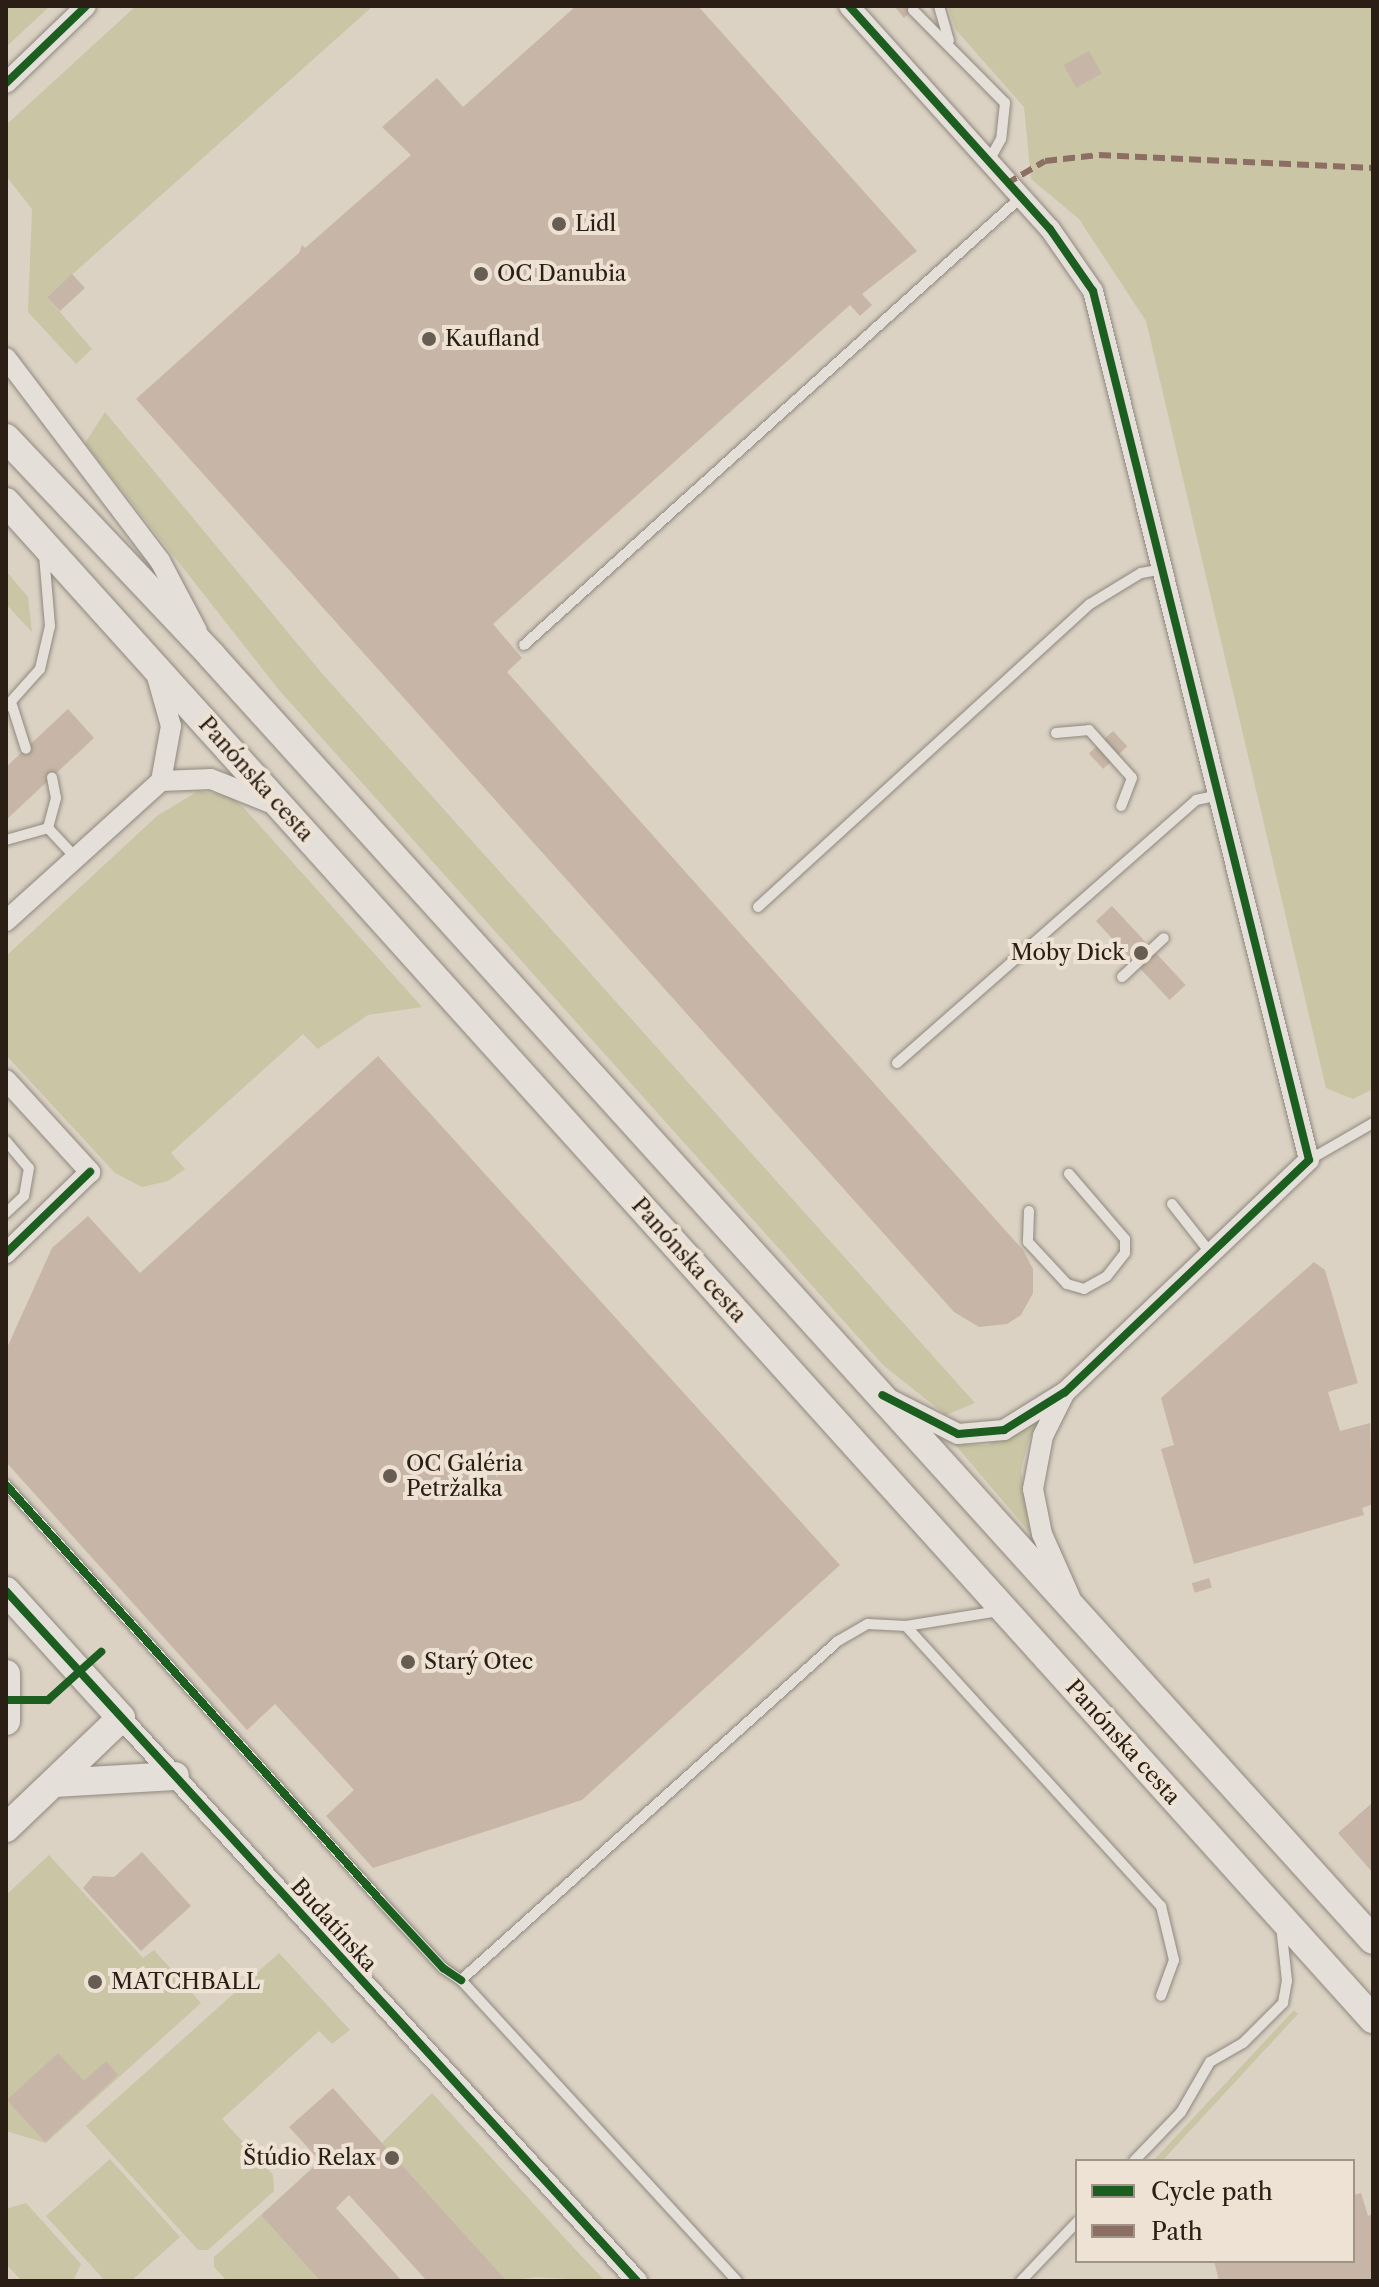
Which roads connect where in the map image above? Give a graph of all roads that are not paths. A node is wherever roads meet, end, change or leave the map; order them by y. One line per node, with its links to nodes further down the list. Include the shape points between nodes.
1 (86, 6): 6 (street)
2 (849, 6): 7 (street)
3 (939, 6): 5 (lane)
4 (913, 10): 5 (lane)
5 (950, 43): 7 (lane, via 1005,103 1001,139)
6 (6, 83)
7 (988, 164): 8 (street)
8 (1019, 199): 13 (street, via 1050,229 1093,291); 14 (lane)
9 (6, 358): 15 (street, via 160,561)
10 (6, 438): 15 (main road)
11 (6, 502): 12 (main road, Panónska cesta)
12 (43, 543): 16 (main road, Panónska cesta); 17 (lane, via 50,626 40,669)
13 (1164, 569): 22 (street); 28 (lane, via 1141,573 1090,604)
14 (524, 645)
15 (211, 655): 44 (main road)
16 (154, 665): 21 (street, via 171,726); 24 (main road, Panónska cesta)
17 (8, 704): 19 (lane)
18 (1056, 733): 23 (lane, via 1089,730 1132,778)
19 (26, 749)
20 (52, 777): 25 (lane, via 56,798)
21 (161, 781): 24 (street, via 211,779); 27 (street)
22 (1221, 794): 32 (lane, via 1196,800); 36 (street)
23 (1121, 806)
24 (282, 808): 48 (main road, Panónska cesta)
25 (48, 828): 26 (lane); 27 (lane)
26 (6, 840)
27 (76, 858): 29 (street)
28 (758, 907)
29 (6, 921)
30 (1164, 938): 31 (lane)
31 (1122, 977)
32 (897, 1063)
33 (6, 1080): 41 (street, via 90,1172)
34 (1373, 1123): 36 (lane)
35 (6, 1141): 40 (lane, via 29,1168 24,1196)
36 (1309, 1160): 42 (street)
37 (1069, 1174): 39 (lane, via 1125,1239 1125,1253 1107,1276 1084,1289 1067,1284 1028,1242)
38 (1172, 1204): 42 (lane)
39 (1029, 1211)
40 (6, 1213)
41 (6, 1253)
42 (1212, 1255): 43 (street)
43 (1065, 1392): 44 (street, via 1004,1430 976,1436 943,1428); 47 (street, via 1043,1436 1033,1489 1042,1534)
44 (882, 1395): 47 (main road)
45 (6, 1485): 56 (lane, via 380,1900 443,1968)
46 (6, 1591): 50 (main road, Budatínska)
47 (1073, 1604): 55 (main road)
48 (1004, 1610): 49 (lane); 54 (main road, Panónska cesta)
49 (906, 1626): 56 (lane, via 868,1624 838,1641); 57 (lane, via 1161,1906 1174,1960)
50 (121, 1718): 51 (street, Budatínska); 52 (main road)
51 (175, 1776): 52 (main road); 61 (street, Budatínska)
52 (54, 1783): 53 (main road)
53 (6, 1828)
54 (1280, 1916): 58 (main road, Panónska cesta); 59 (lane, via 1287,1981 1283,2003 1243,2043 1210,2062 1181,2112)
55 (1373, 1940)
56 (461, 1980): 62 (lane)
57 (1161, 1996)
58 (1373, 2019)
59 (1136, 2159)
60 (1075, 2224): 63 (lane)
61 (637, 2281)
62 (737, 2281)
63 (1021, 2281)

